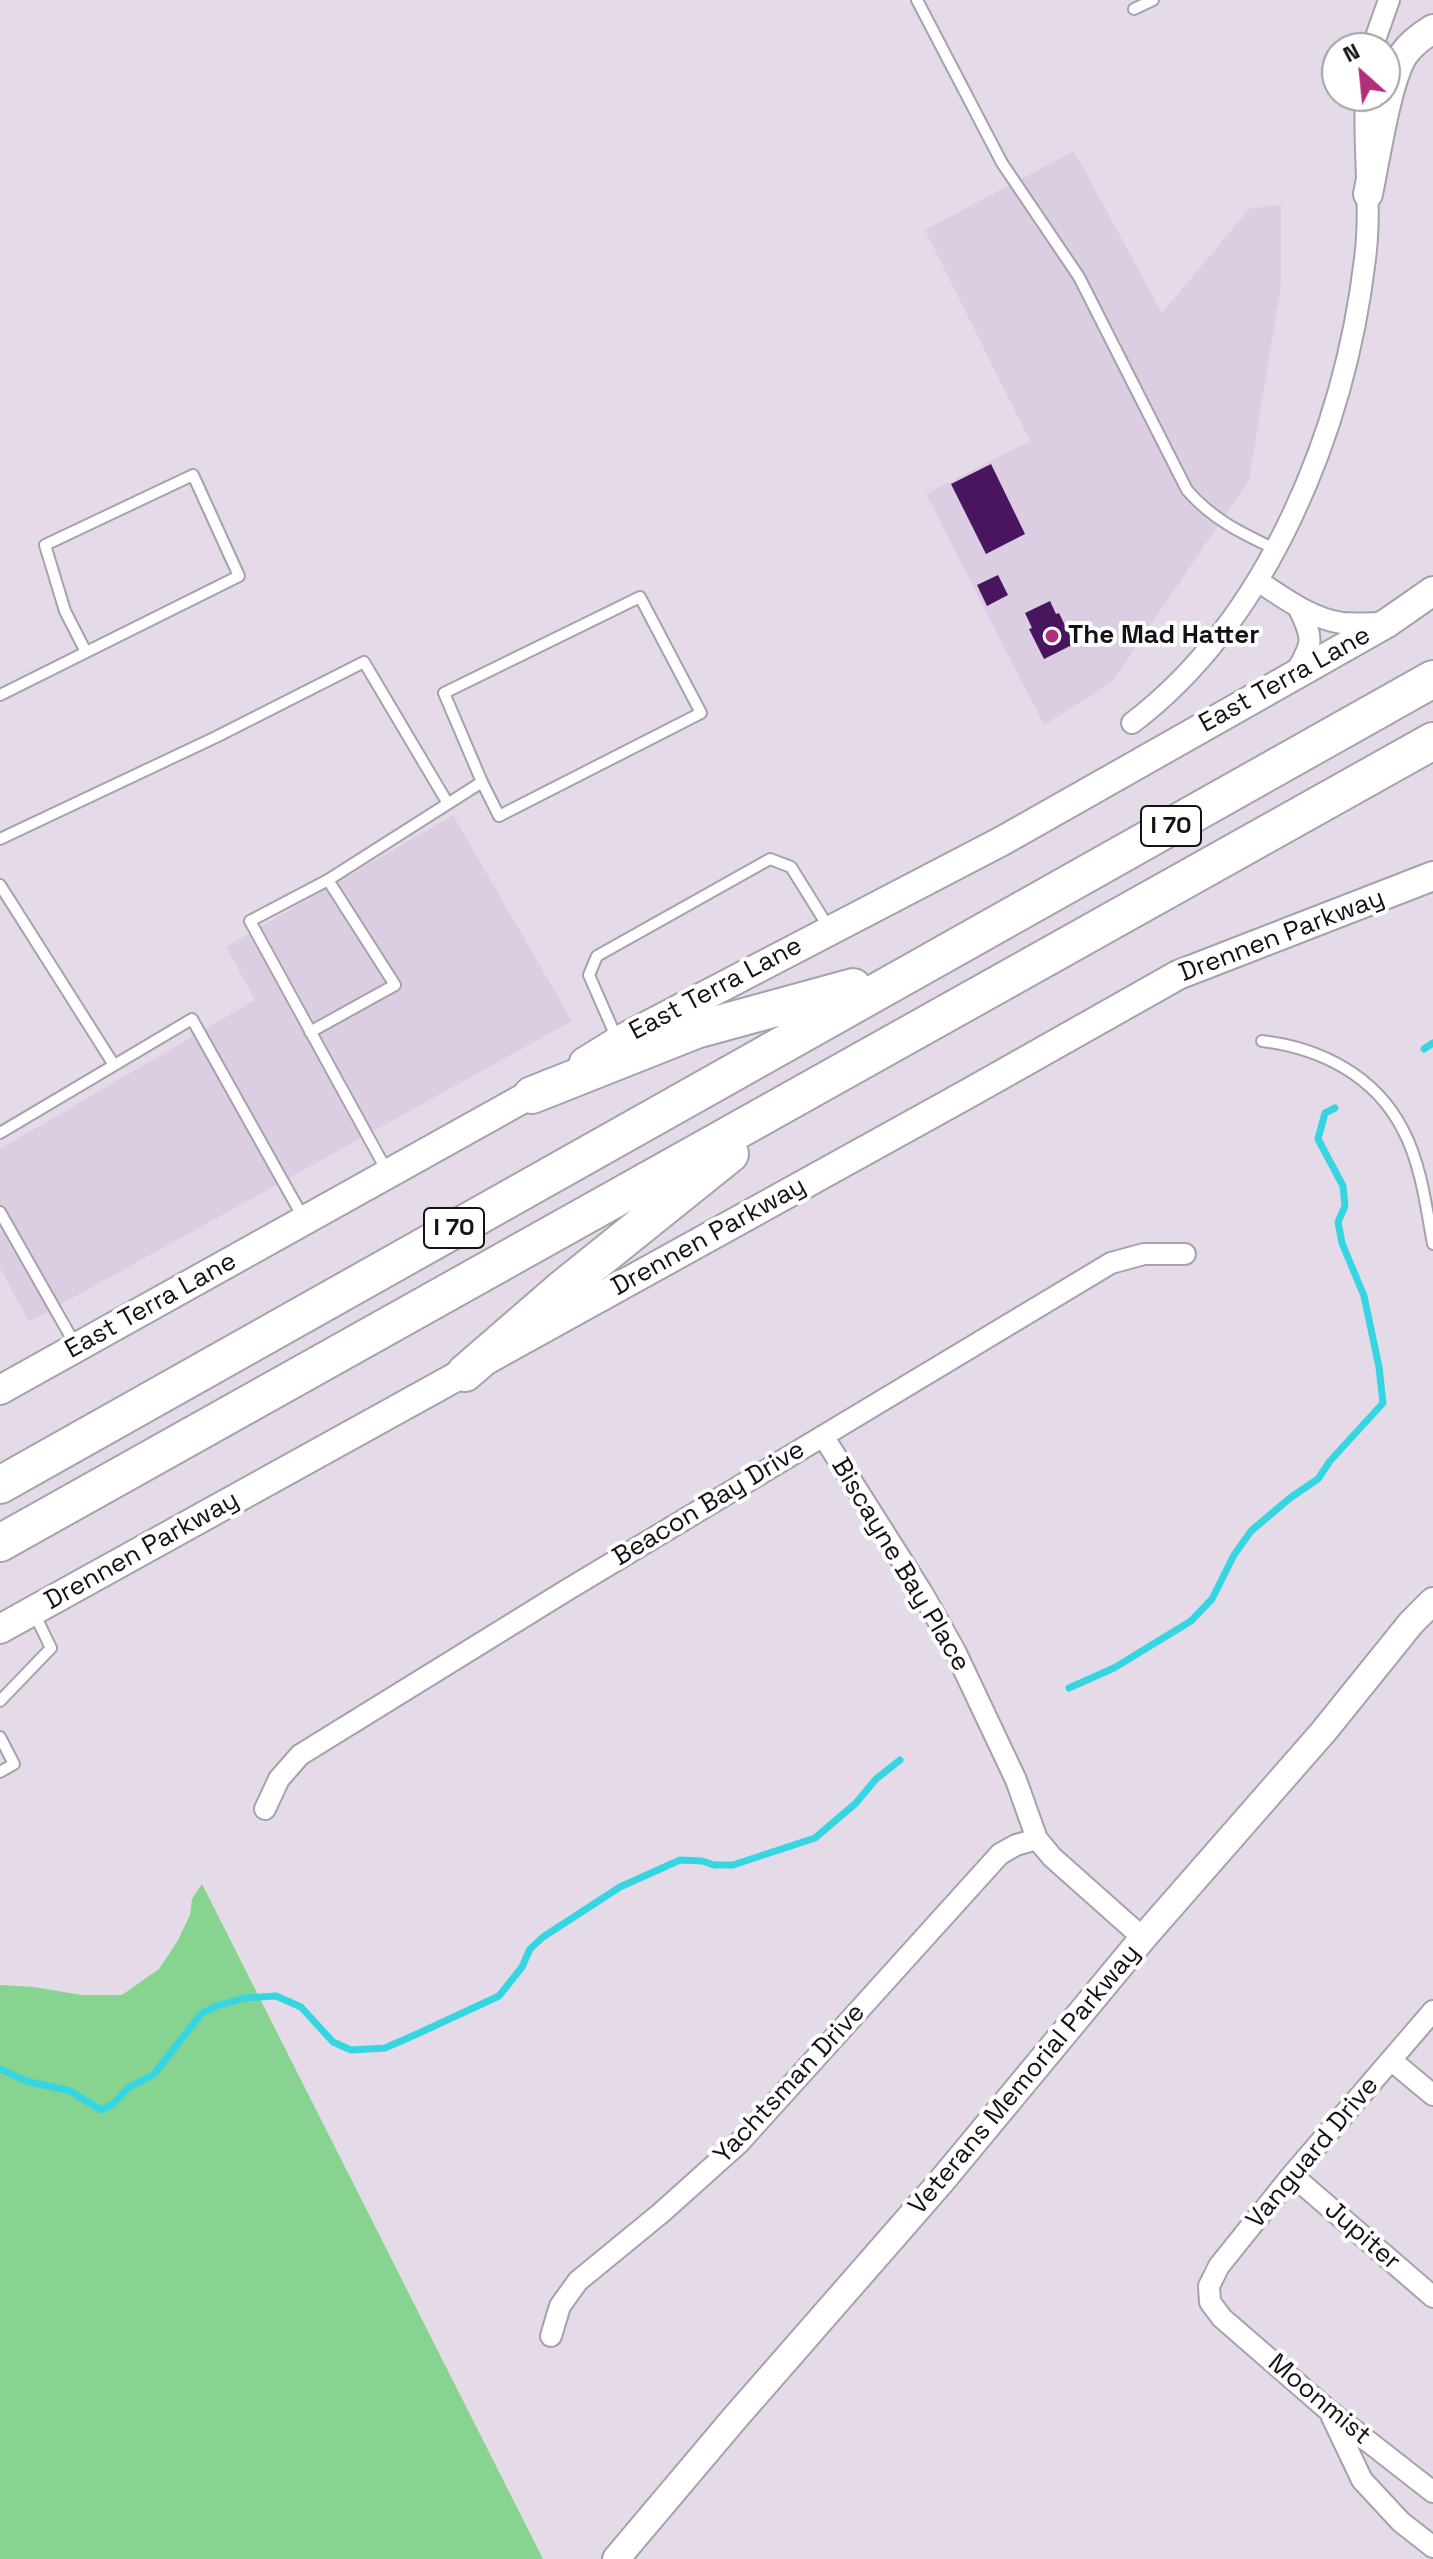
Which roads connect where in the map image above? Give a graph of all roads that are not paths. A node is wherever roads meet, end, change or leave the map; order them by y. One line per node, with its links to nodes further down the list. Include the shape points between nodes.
1 (917, 0): 9 (lane, via 1002,163 1079,277 1187,490 1230,528)
2 (1153, 0): 4 (lane)
3 (1389, 0): 6 (street)
4 (1134, 9)
5 (1433, 29): 8 (main road, via 1404,54)
6 (1378, 32)
7 (1366, 112): 8 (street)
8 (1368, 194): 9 (street, via 1366,256 1342,382 1325,439)
9 (1275, 549): 10 (street)
10 (1258, 581): 12 (street); 18 (street, via 1180,681)
11 (1433, 591): 13 (main road, East Terra Lane)
12 (1299, 609): 13 (street, via 1342,623); 15 (street, via 1310,632 1309,648)
13 (1387, 623): 15 (main road, East Terra Lane)
14 (86, 652): 14 (lane, via 239,576 193,475 45,545 65,611); 17 (lane)
15 (1295, 675): 26 (main road, East Terra Lane, via 1002,841)
16 (1433, 679): 27 (highway, I 70)
17 (0, 695)
18 (1132, 723)
19 (1433, 741): 32 (highway, I 70)
20 (482, 782): 20 (lane, via 499,816 701,713 640,597 444,693); 21 (lane)
21 (447, 802): 22 (lane, via 364,662); 24 (lane)
22 (0, 839)
23 (1433, 876): 41 (main road, Drennen Parkway, via 1178,975)
24 (328, 880): 28 (lane, via 250,921); 28 (lane, via 395,985)
25 (0, 885): 31 (lane)
26 (829, 929): 29 (main road, East Terra Lane); 29 (lane, via 791,867 770,859 597,956 589,975)
27 (909, 971): 33 (highway, via 696,1030); 44 (highway, I 70)
28 (310, 1032): 35 (lane)
29 (618, 1041): 33 (main road, East Terra Lane)
30 (1262, 1041): 38 (lane, via 1295,1045 1331,1058 1379,1095 1403,1128 1415,1160)
31 (114, 1065): 34 (lane); 37 (lane, via 192,1019)
32 (809, 1090): 41 (highway); 45 (highway, I 70)
33 (532, 1095): 35 (main road, East Terra Lane)
34 (0, 1133)
35 (389, 1174): 37 (main road, East Terra Lane)
36 (0, 1212): 40 (lane)
37 (305, 1221): 40 (main road, East Terra Lane)
38 (1433, 1244)
39 (1185, 1254): 43 (street, Beacon Bay Drive, via 1144,1254 1111,1263)
40 (77, 1347): 42 (main road, East Terra Lane)
41 (465, 1373): 47 (main road, Drennen Parkway)
42 (2, 1384)
43 (823, 1436): 52 (street, Beacon Bay Drive, via 300,1755 279,1779); 53 (street, Biscayne Bay Place, via 955,1651 1016,1780)
44 (0, 1485)
45 (0, 1543)
46 (1433, 1601): 54 (street, Veterans Memorial Parkway)
47 (33, 1611): 48 (main road, Drennen Parkway); 49 (lane, via 51,1648)
48 (0, 1629)
49 (0, 1701)
50 (0, 1737): 51 (lane, via 14,1764)
51 (0, 1772)
52 (265, 1809)
53 (1037, 1839): 54 (street); 61 (street, Yachtsman Drive, via 1000,1854 739,2143 578,2281 560,2306)
54 (1143, 1938): 65 (street, Veterans Memorial Parkway)
55 (1433, 2011): 56 (street, Vanguard Drive)
56 (1391, 2060): 57 (street); 58 (street, Vanguard Drive)
57 (1433, 2095)
58 (1292, 2175): 59 (street, Jupiter); 60 (street, Vanguard Drive, via 1219,2266 1209,2286)
59 (1433, 2297)
60 (1210, 2302): 62 (street, Moonmist)
61 (551, 2336)
62 (1328, 2410): 63 (street, Moonmist); 64 (street, via 1362,2480)
63 (1433, 2492)
64 (1433, 2547)
65 (616, 2559)

